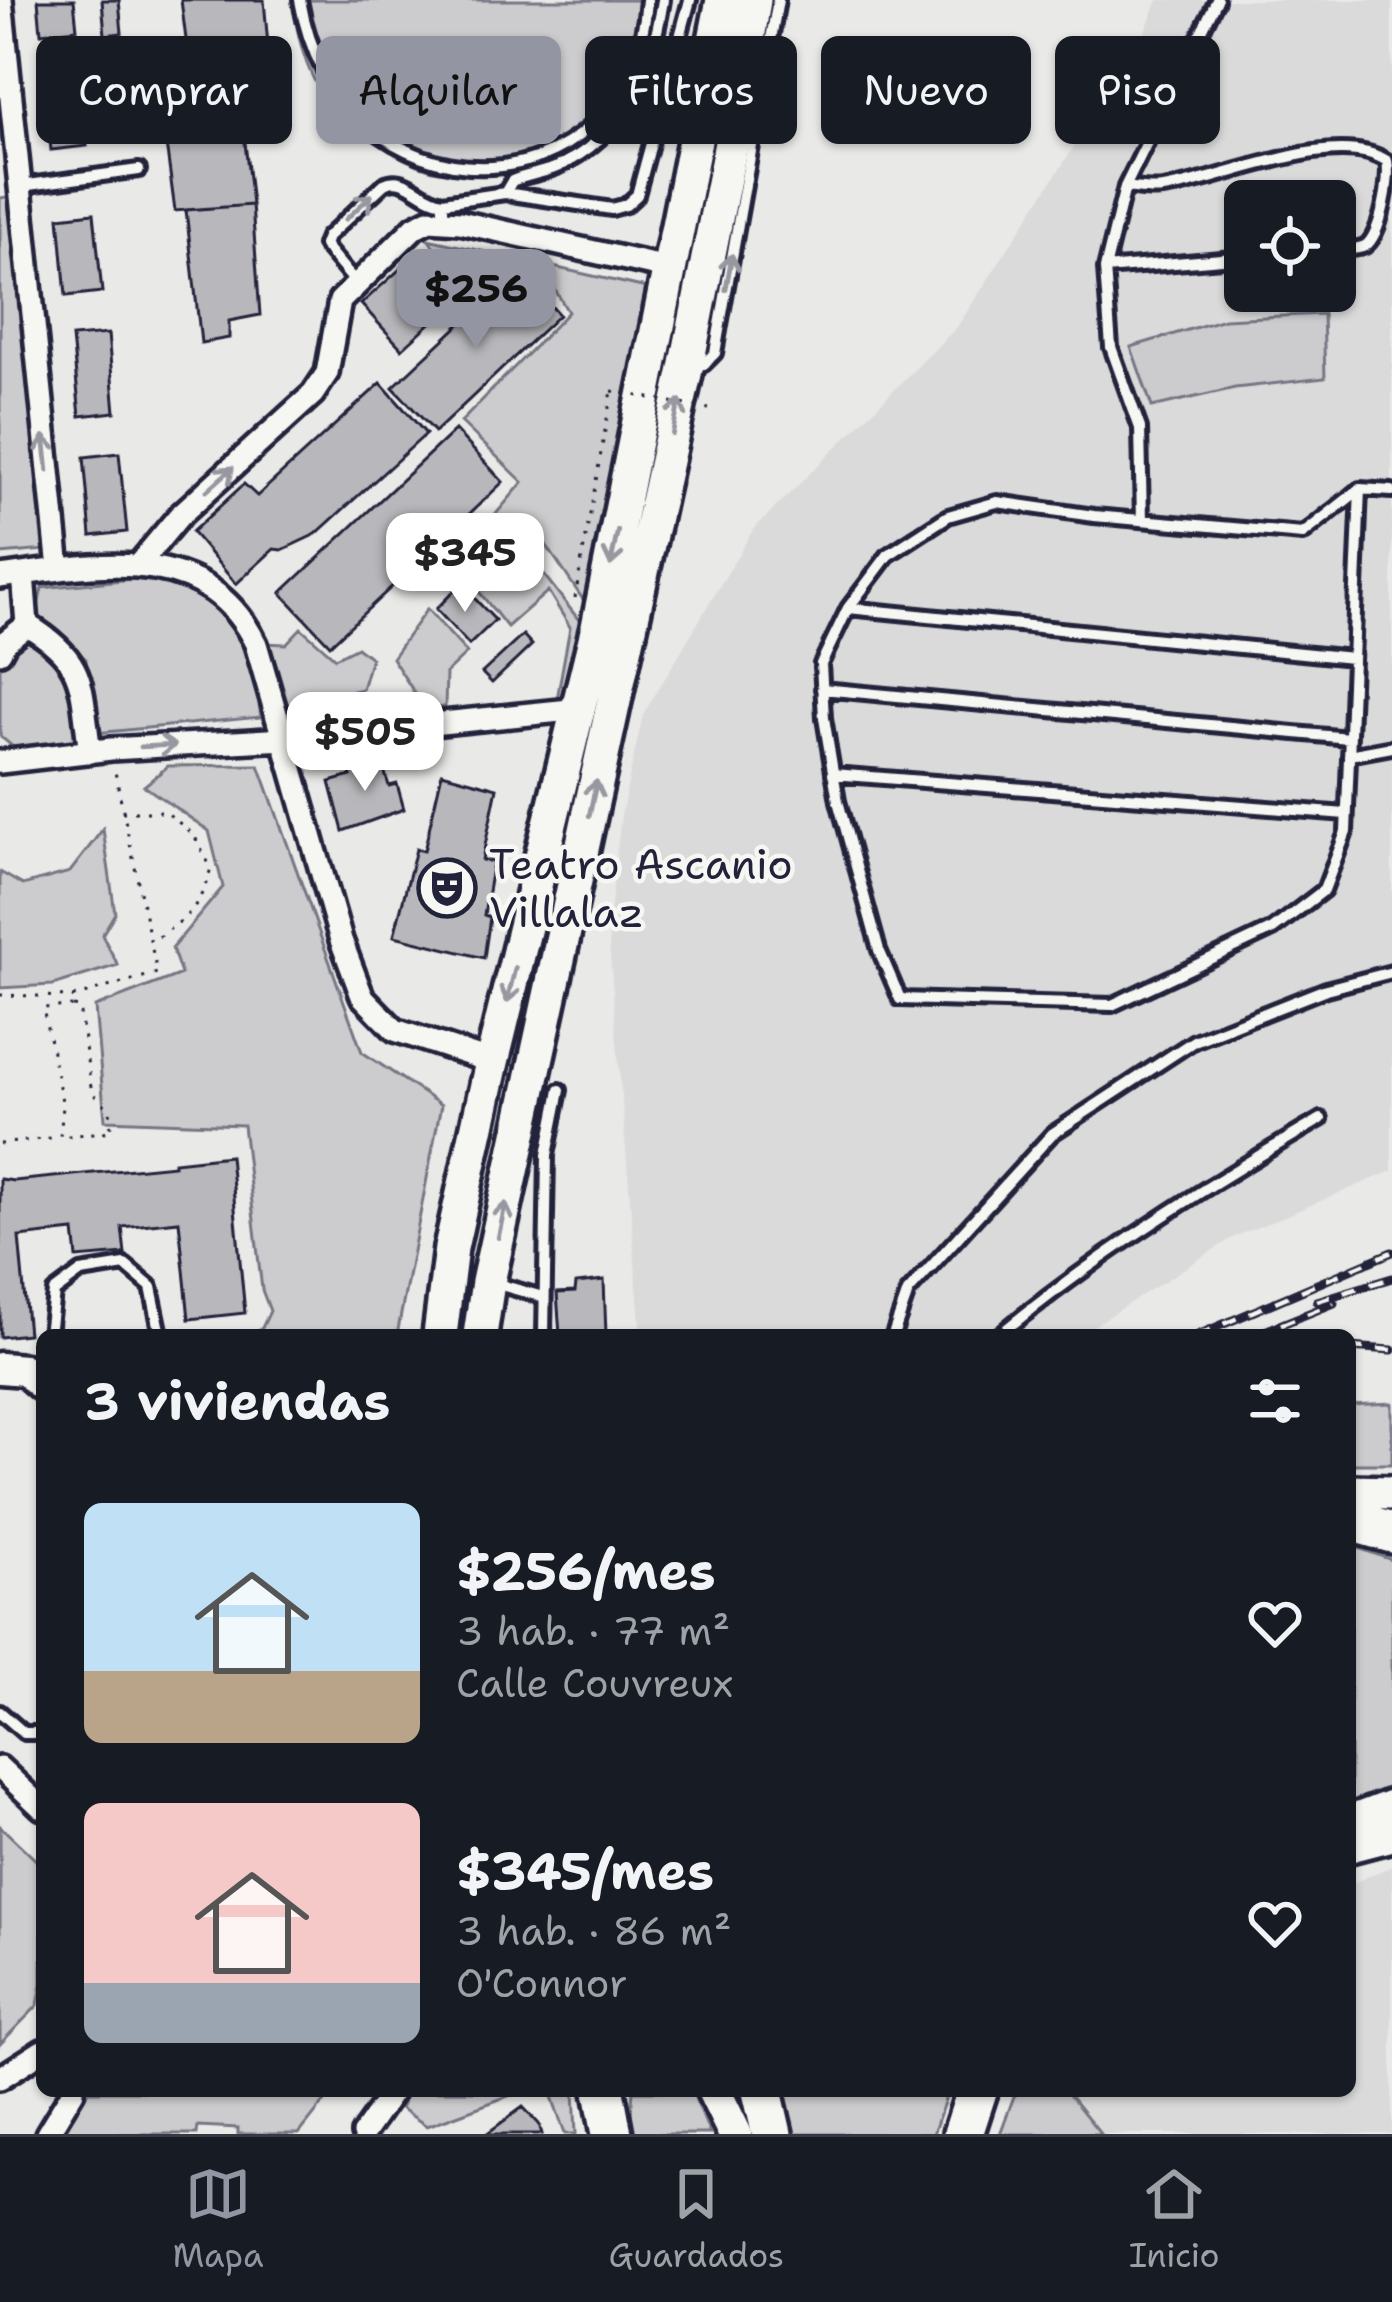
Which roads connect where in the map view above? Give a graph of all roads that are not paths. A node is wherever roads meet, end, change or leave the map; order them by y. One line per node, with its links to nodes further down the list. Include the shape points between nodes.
1 (1, 0): 15 (street)
2 (300, 0): 3 (lane, via 318,64 359,121 392,145 444,165 504,169 558,148 608,108 633,60)
3 (647, 0)
4 (663, 0): 10 (lane)
5 (690, 0): 11 (lane)
6 (723, 0): 21 (main road)
7 (754, 0): 24 (main road)
8 (778, 0): 24 (lane, one-way to 8, via 715,353)
9 (1217, 0): 16 (lane)
10 (658, 36)
11 (681, 36)
12 (591, 144): 17 (lane, via 554,169 512,181)
13 (651, 144): 17 (lane, via 637,195 626,205)
14 (139, 170): 15 (lane)
15 (9, 187): 29 (street, one-way to 15)
16 (1125, 187): 19 (lane, via 1160,190 1316,151 1375,153 1390,173 1376,234); 22 (lane)
17 (505, 193): 18 (lane)
18 (443, 211): 21 (street); 23 (street); 23 (lane, one-way to 18, via 324,245 394,179)
19 (1356, 247)
20 (1224, 259): 22 (lane)
21 (661, 267): 36 (main road, one-way to 36)
22 (1105, 269): 27 (lane, via 1111,347 1140,428)
23 (356, 283): 28 (street, one-way to 23, via 179,516 314,394 327,373 340,301)
24 (686, 368): 49 (main road, one-way to 24)
25 (1360, 489): 26 (lane); 27 (lane, via 1303,534); 34 (lane)
26 (1392, 491)
27 (1142, 520): 31 (lane, via 998,502 948,516 888,555)
28 (139, 564): 29 (street); 38 (street, via 202,584 244,620)
29 (59, 569): 30 (street)
30 (11, 575): 32 (street)
31 (848, 608): 34 (lane); 35 (lane, via 821,664)
32 (27, 625): 33 (street); 40 (street, via 76,666)
33 (0, 652)
34 (1352, 658): 37 (lane)
35 (822, 689): 37 (lane); 43 (lane)
36 (580, 709): 38 (street); 46 (main road, one-way to 46)
37 (1349, 738): 41 (lane)
38 (285, 739): 40 (street, one-way to 38); 46 (street, via 362,996 395,1030)
39 (1392, 747): 41 (lane)
40 (100, 750): 42 (street)
41 (1348, 755): 44 (lane)
42 (0, 762)
43 (833, 774): 44 (lane); 44 (lane, via 900,1000 1112,1006 1273,928 1324,890)
44 (1346, 814)
45 (1392, 971): 56 (lane, via 1194,1041 1052,1134 908,1292)
46 (492, 1062): 53 (main road)
47 (560, 1090): 50 (lane, via 547,1156)
48 (1321, 1119): 57 (lane, via 1062,1283)
49 (488, 1282): 50 (lane); 54 (main road)
50 (543, 1297): 55 (lane)
51 (51, 1329): 52 (lane, via 54,1292 81,1272 125,1265 151,1287)
52 (160, 1329)
53 (441, 1329)
54 (481, 1329)
55 (544, 1329)
56 (895, 1329)
57 (1006, 1329)
58 (0, 1368): 59 (street)
59 (36, 1376)
60 (1356, 1492): 61 (main road)
61 (1392, 1492)
62 (1356, 1523): 63 (highway)
63 (1392, 1533)
64 (0, 1712): 65 (lane, via 24,1733)
65 (36, 1732)
66 (0, 1768): 67 (street)
67 (36, 1802)
68 (1392, 1810): 69 (highway)
69 (1356, 1824)
70 (1392, 1834): 71 (main road)
71 (1356, 1844)
72 (36, 2055): 73 (street)
73 (0, 2078)
74 (70, 2097): 81 (street)
75 (389, 2097): 82 (street)
76 (605, 2097): 83 (highway)
77 (619, 2097): 83 (highway)
78 (718, 2097): 84 (main road)
79 (763, 2097): 85 (highway)
80 (975, 2097): 86 (highway)
81 (47, 2134)
82 (363, 2134)
83 (613, 2134)
84 (735, 2134)
85 (772, 2134)
86 (963, 2134)

